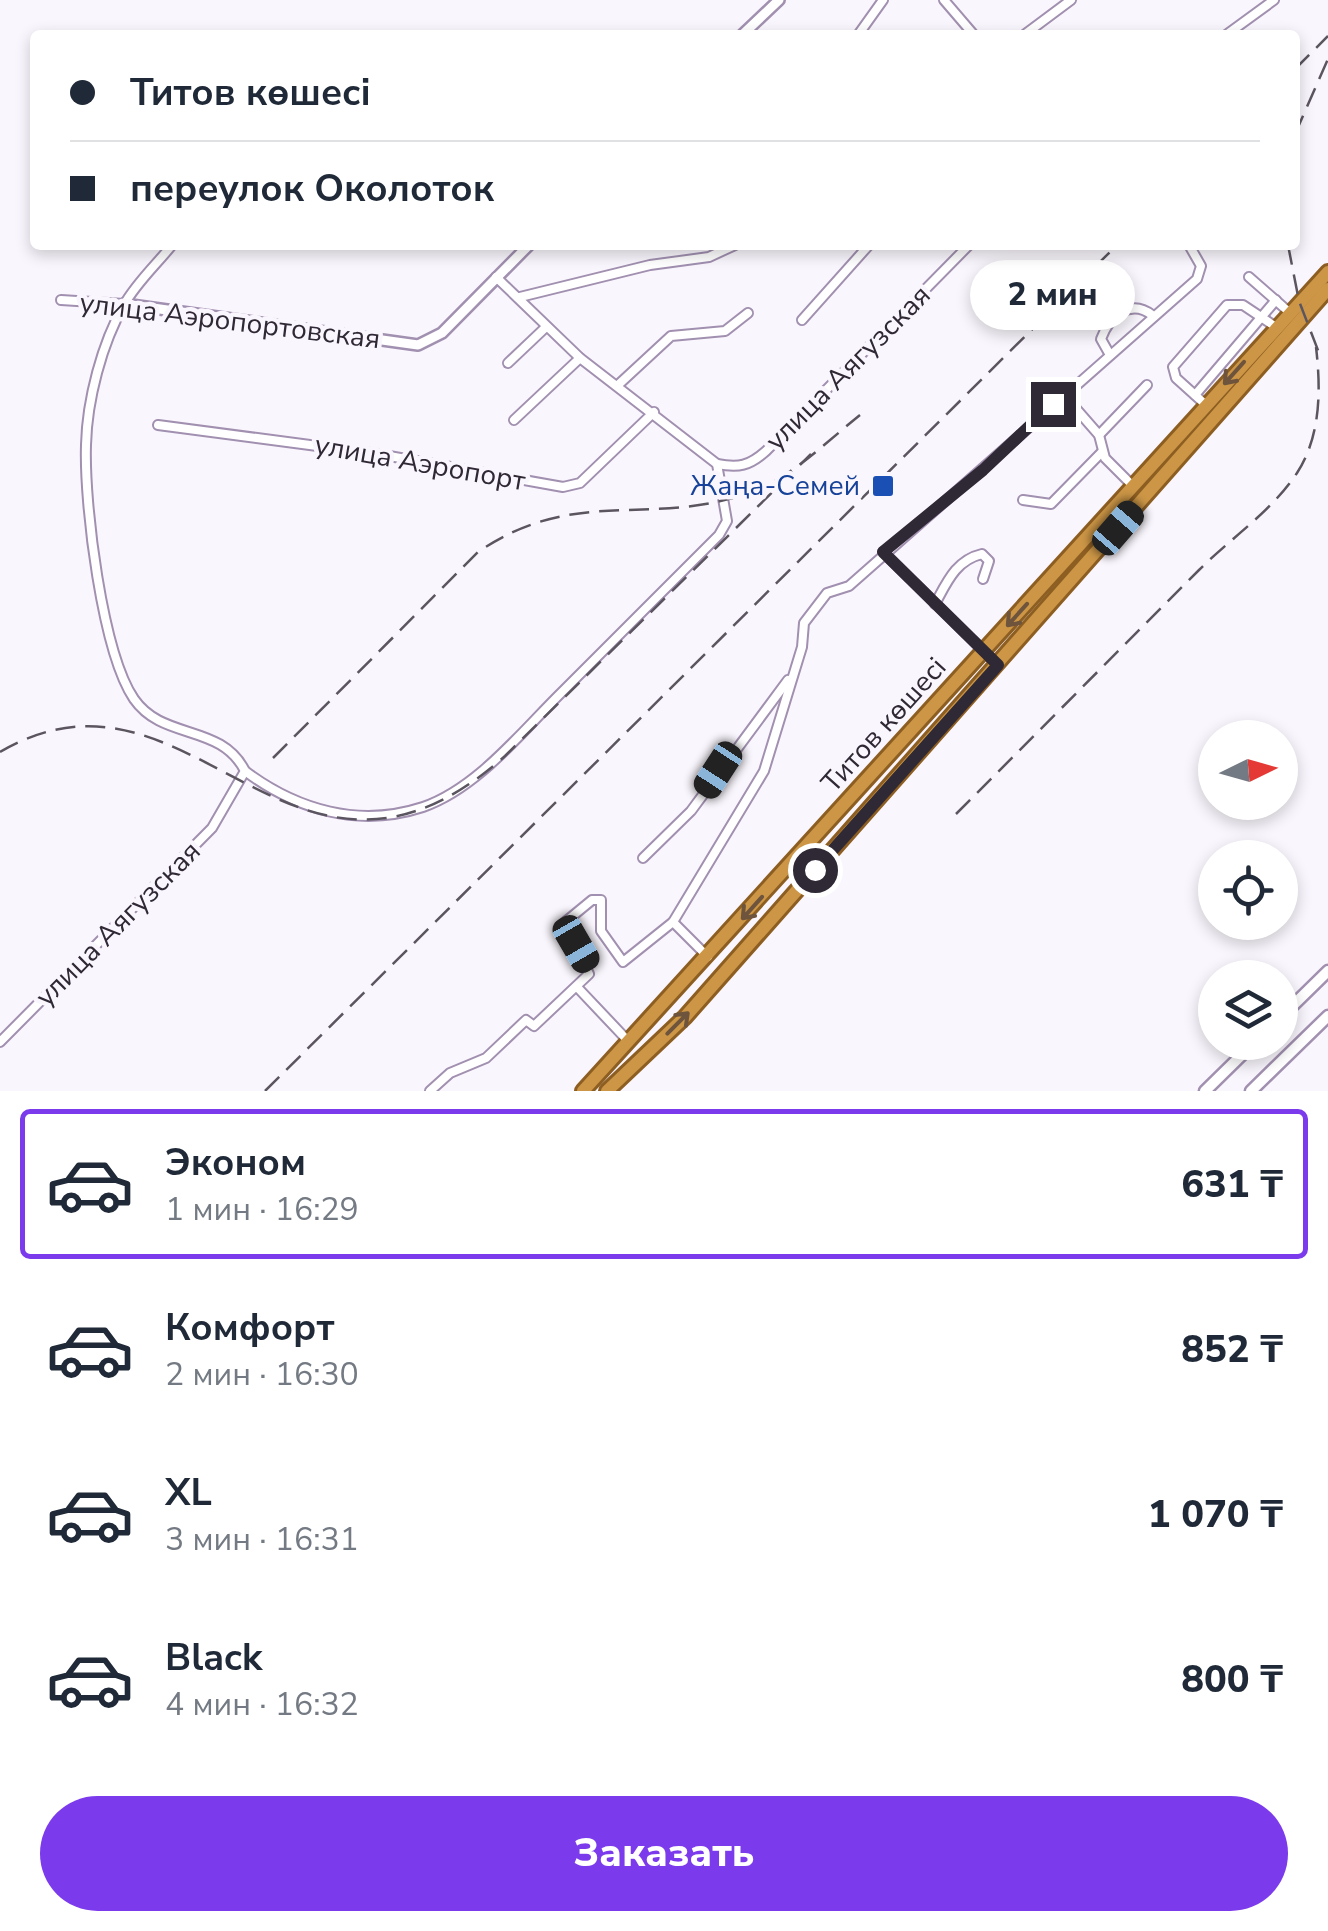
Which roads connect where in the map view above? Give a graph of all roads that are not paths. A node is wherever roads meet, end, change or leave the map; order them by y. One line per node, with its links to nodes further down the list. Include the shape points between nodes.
1 (778, 0): 6 (street)
2 (883, 0): 7 (street)
3 (944, 0): 8 (street)
4 (1072, 0): 9 (street)
5 (1274, 0): 10 (street)
6 (747, 30)
7 (862, 30)
8 (970, 30)
9 (1031, 30)
10 (1233, 30)
11 (168, 250): 24 (street)
12 (524, 250): 18 (street)
13 (724, 250): 21 (street)
14 (865, 250): 30 (street)
15 (963, 250): 45 (street, улица Аягузская, via 766,452 738,468)
16 (1191, 250): 28 (street, via 1200,274)
17 (1328, 272): 25 (highway)
18 (496, 277): 21 (street); 24 (street, улица Аэропортовская, via 431,342 398,343)
19 (1249, 277): 23 (street)
20 (1328, 289): 25 (highway)
21 (520, 297): 31 (street)
22 (61, 300): 24 (street, улица Аэропортовская)
23 (1276, 300): 27 (street); 29 (street)
24 (124, 304): 54 (street, via 98,371 86,443 101,593 133,698 150,718 228,746)
25 (1302, 307): 27 (highway, Титов көшесі); 52 (highway, Титов көшесі)
26 (748, 312): 37 (street, via 718,333 671,336)
27 (1289, 312): 32 (highway, Титов көшесі)
28 (1152, 315): 33 (street); 33 (street, via 1128,308 1116,316 1101,339)
29 (1261, 318): 32 (street); 39 (street); 39 (street, via 1237,303 1227,305 1173,366 1176,378)
30 (802, 320)
31 (546, 327): 34 (street); 35 (street)
32 (1276, 327): 39 (highway, Титов көшесі, one-way to 39)
33 (1110, 355): 38 (street)
34 (580, 358): 37 (street); 41 (street)
35 (508, 362)
36 (1147, 385): 43 (street)
37 (618, 386): 40 (street)
38 (1064, 395): 43 (street); 48 (street)
39 (1200, 400): 46 (highway, Титов көшесі)
40 (654, 412): 42 (street, улица Аэропорт, via 580,483 562,487); 45 (street)
41 (514, 420)
42 (158, 425)
43 (1100, 434): 44 (street)
44 (1102, 452): 46 (street); 47 (street, via 1051,504)
45 (717, 464): 54 (street, via 726,521 719,535 491,762 440,799 390,813 331,812 274,793)
46 (1133, 486): 51 (highway, Титов көшесі, one-way to 51)
47 (1023, 500)
48 (883, 552): 50 (street); 53 (street, via 848,586 828,593 804,623)
49 (983, 579): 50 (street, via 989,562 982,554 955,569)
50 (935, 604): 51 (street)
51 (984, 652): 52 (street); 57 (highway, Титов көшесі, one-way to 57)
52 (998, 665): 67 (highway, Титов көшесі, one-way to 52, via 685,1017)
53 (790, 677): 55 (street, via 692,811); 56 (street, via 764,770)
54 (245, 771): 62 (street, улица Аягузская, via 232,801 168,875)
55 (643, 858)
56 (673, 922): 57 (street); 59 (street, via 624,962 601,931 600,900 592,900 564,920 590,970)
57 (708, 957): 63 (highway, Титов көшесі)
58 (1328, 972): 60 (main road)
59 (577, 987): 63 (street); 65 (street, via 534,1026 526,1020 486,1058 450,1072)
60 (1298, 1001)
61 (1328, 1016): 69 (main road)
62 (0, 1042)
63 (630, 1043): 66 (highway, Титов көшесі)
64 (1237, 1060): 68 (main road)
65 (430, 1091)
66 (583, 1091)
67 (607, 1091)
68 (1205, 1091)
69 (1250, 1091)

